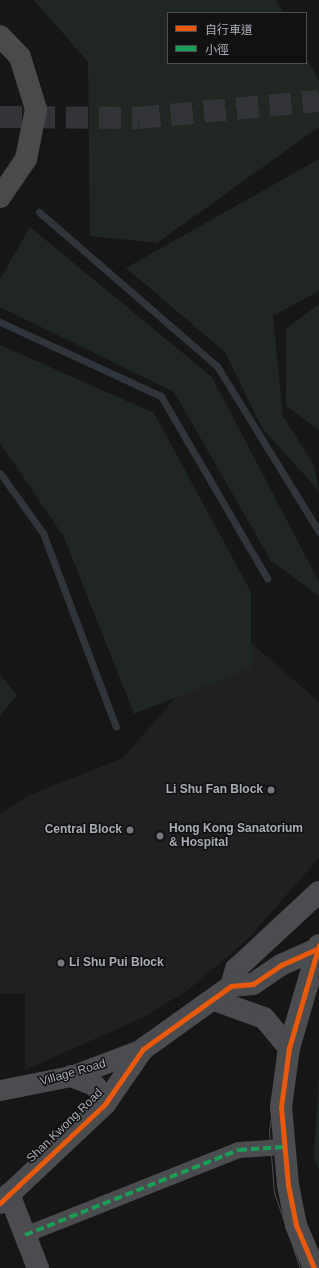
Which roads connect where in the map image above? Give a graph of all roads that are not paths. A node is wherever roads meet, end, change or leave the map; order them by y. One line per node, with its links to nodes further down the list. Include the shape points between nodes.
1 (0, 36): 2 (main road, via 20,57 31,85 36,109 26,159)
2 (0, 197)
3 (319, 892): 5 (street, via 236,969)
4 (319, 947): 5 (street, via 280,965 253,984); 7 (street)
5 (231, 986): 6 (street, Shan Kwong Road)
6 (214, 1000): 7 (street, via 264,1018); 8 (street, Shan Kwong Road)
7 (290, 1048): 12 (street, via 281,1107)
8 (143, 1050): 9 (street, Village Road); 11 (street, Shan Kwong Road)
9 (71, 1076): 10 (street, Village Road); 11 (street, via 87,1079 103,1095)
10 (0, 1090)
11 (105, 1104): 13 (street, Shan Kwong Road)
12 (284, 1147): 14 (street, via 238,1150); 16 (street, via 296,1225)
13 (5, 1198): 14 (street)
14 (25, 1235): 15 (street)
15 (38, 1268)
16 (314, 1268)

